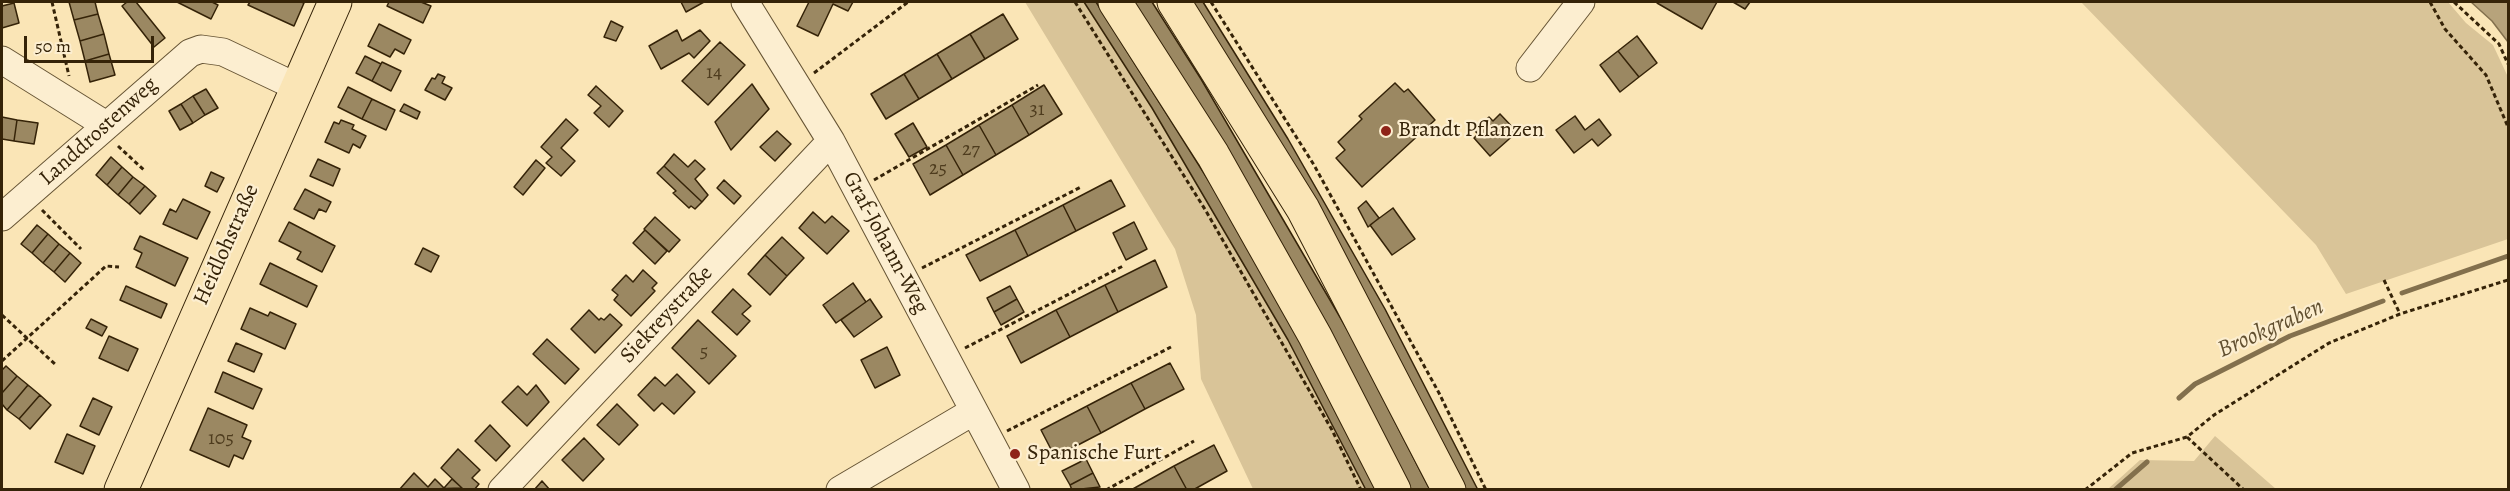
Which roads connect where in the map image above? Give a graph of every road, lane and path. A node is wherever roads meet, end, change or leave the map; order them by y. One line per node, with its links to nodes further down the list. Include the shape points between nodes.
1 (52, 2): 18 (path)
2 (335, 2): 16 (main road, Heidlohstraße)
3 (745, 2): 17 (street, Graf-Johann-Weg)
4 (908, 2): 17 (path)
5 (1075, 2): 49 (path, via 1206,211 1332,430)
6 (1115, 2): 50 (main road, via 1214,155)
7 (1174, 2): 51 (main road, via 1303,209)
8 (1211, 2): 52 (path, via 1314,165 1439,393)
9 (2430, 2): 19 (path, via 2445,28 2486,75)
10 (2454, 2): 13 (path, via 2499,44)
11 (1578, 3): 14 (street)
12 (2, 60): 18 (street)
13 (2508, 64)
14 (1530, 68)
15 (1038, 85): 24 (path)
16 (297, 87): 20 (street, Landdrostenweg, via 223,52 201,49 179,60); 44 (main road, Heidlohstraße)
17 (796, 87): 21 (street, Graf-Johann-Weg)
18 (76, 104): 20 (street)
19 (2508, 127)
20 (103, 128): 22 (path); 25 (street, Landdrostenweg)
21 (831, 141): 24 (street, Graf-Johann-Weg); 45 (street, Siekreystraße)
22 (145, 171)
23 (1081, 187): 30 (path)
24 (857, 190): 30 (street, Graf-Johann-Weg)
25 (28, 196): 26 (street, Landdrostenweg); 27 (path)
26 (2, 217)
27 (81, 249)
28 (1123, 266): 37 (path)
29 (119, 267): 35 (path, via 106,266)
30 (903, 278): 37 (street, Graf-Johann-Weg)
31 (2385, 280): 33 (path)
32 (2508, 280): 33 (path)
33 (2400, 314): 41 (path, via 2330,343 2214,415)
34 (2, 315): 35 (path)
35 (26, 339): 38 (path); 39 (path)
36 (1171, 347): 42 (path)
37 (946, 358): 40 (street, Graf-Johann-Weg)
38 (2, 361)
39 (57, 366)
40 (974, 411): 42 (street, Graf-Johann-Weg); 46 (street)
41 (2187, 437): 53 (path, via 2132,453); 54 (path)
42 (989, 440): 47 (street, Graf-Johann-Weg)
43 (1194, 441): 48 (path)
44 (121, 489)
45 (502, 489)
46 (840, 489)
47 (1016, 489)
48 (1106, 489)
49 (1360, 489)
50 (1394, 489)
51 (1449, 489)
52 (1486, 489)
53 (2085, 489)
54 (2244, 489)

